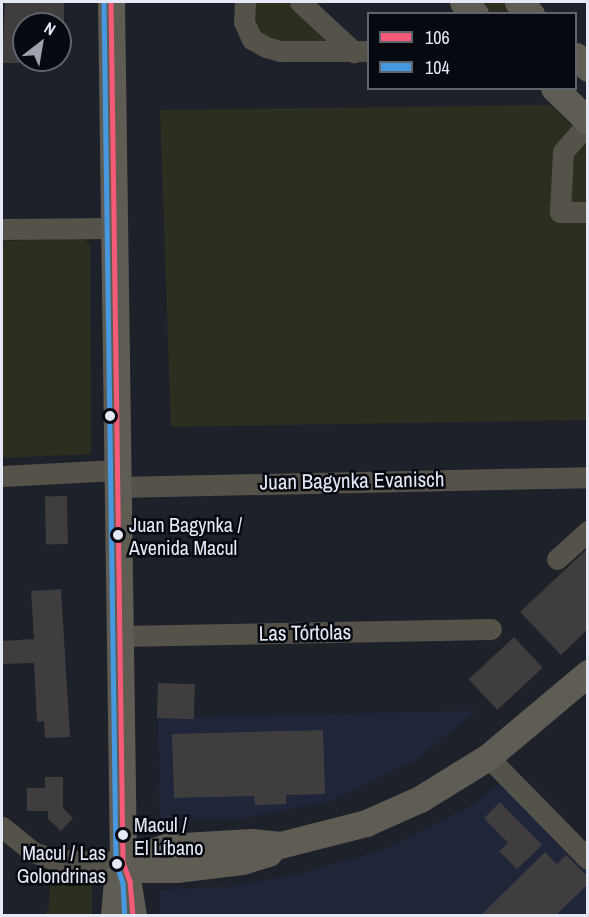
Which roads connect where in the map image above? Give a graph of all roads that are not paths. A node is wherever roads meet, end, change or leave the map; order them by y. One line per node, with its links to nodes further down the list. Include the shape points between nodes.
1 (111, 2): 10 (main road)
2 (245, 2): 4 (street, via 244,22 252,39 266,47 280,51)
3 (300, 2): 4 (street)
4 (361, 52)
5 (577, 57): 6 (main road)
6 (588, 68)
7 (556, 90): 8 (main road)
8 (588, 122): 9 (street, via 563,152 560,212)
9 (588, 212)
10 (114, 228): 11 (street); 14 (main road)
11 (2, 229)
12 (2, 476): 14 (street, Juan Bagynka Evanisch)
13 (588, 477): 14 (street, Juan Bagynka Evanisch)
14 (117, 479): 18 (main road)
15 (588, 531): 16 (street)
16 (557, 559)
17 (491, 629): 18 (street, Las Tórtolas)
18 (120, 636): 23 (main road)
19 (588, 674): 20 (main road)
20 (488, 757): 22 (street); 23 (main road, via 393,812 343,831 280,845 252,842 166,847)
21 (2, 826): 23 (street, via 33,852 55,860)
22 (588, 859)
23 (123, 862): 24 (main road); 25 (main road, via 130,882)
24 (114, 915)
25 (133, 915)

